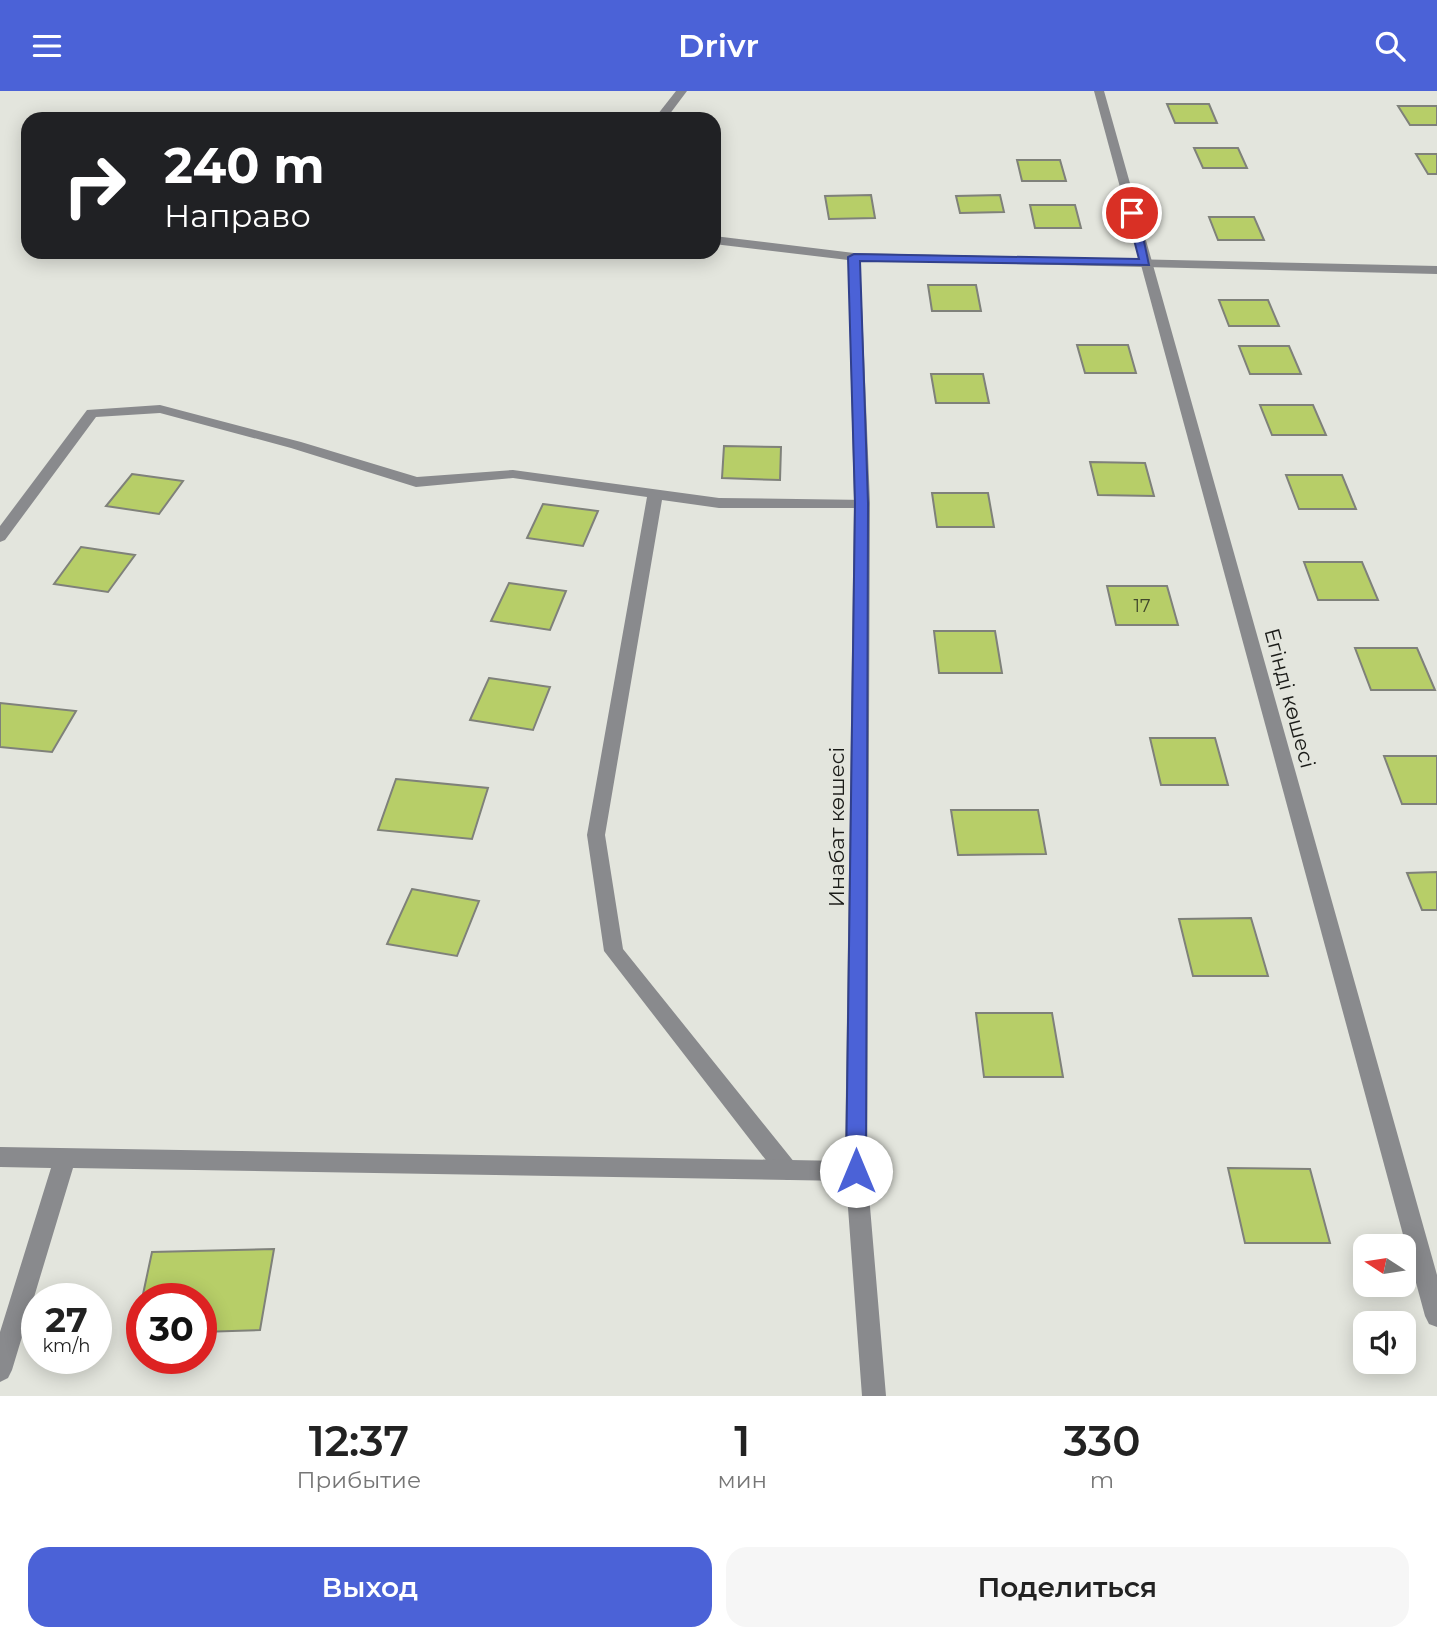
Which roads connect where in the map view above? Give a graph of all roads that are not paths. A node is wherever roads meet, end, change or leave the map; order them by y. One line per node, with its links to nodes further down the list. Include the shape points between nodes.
1 (682, 91): 3 (street)
2 (1099, 91): 6 (street, Егінді көшесі)
3 (666, 112)
4 (721, 241): 5 (street)
5 (854, 257): 6 (street); 9 (street, Инабат көшесі)
6 (1145, 262): 7 (street); 15 (street, Егінді көшесі)
7 (1437, 270)
8 (655, 494): 9 (street, via 719,503); 10 (street, via 513,474 416,482 160,409 92,413); 13 (street, via 596,835 614,951)
9 (862, 503): 14 (street, Инабат көшесі)
10 (0, 537)
11 (0, 1157): 12 (street)
12 (65, 1158): 13 (street); 16 (street)
13 (787, 1170): 14 (street)
14 (856, 1171): 17 (street, Инабат көшесі)
15 (1437, 1316)
16 (0, 1370)
17 (874, 1396)

